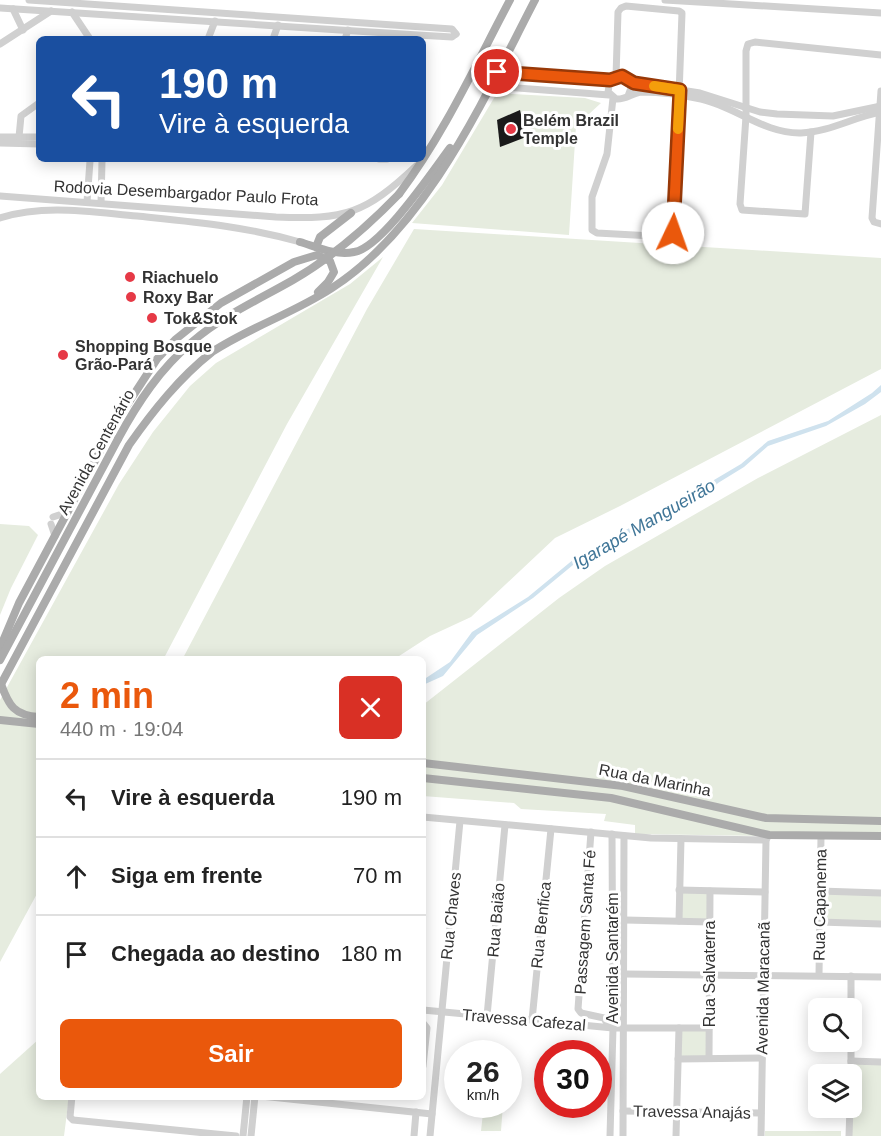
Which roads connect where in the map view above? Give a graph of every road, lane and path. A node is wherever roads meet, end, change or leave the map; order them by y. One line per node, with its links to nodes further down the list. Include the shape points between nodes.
1 (28, 0): 6 (street)
2 (510, 0): 51 (main road, Avenida Centenário)
3 (536, 0): 29 (main road, Avenida Centenário)
4 (665, 0): 5 (street)
5 (705, 1): 12 (street)
6 (85, 4): 11 (street); 13 (street)
7 (3, 5): 8 (street)
8 (13, 9): 9 (street); 19 (street)
9 (51, 11): 10 (street); 19 (street)
10 (72, 12): 11 (street); 21 (street)
11 (85, 13): 13 (street)
12 (881, 14)
13 (184, 15): 14 (street); 15 (street)
14 (249, 19): 15 (street); 16 (street); 17 (street)
15 (215, 21): 22 (street)
16 (317, 24): 17 (street); 18 (street); 20 (street)
17 (278, 25): 23 (street)
18 (385, 29): 20 (street); 25 (street); 26 (street, via 456,32 453,36)
19 (24, 30): 27 (street)
20 (348, 30): 24 (street)
21 (88, 36)
22 (209, 36)
23 (274, 36)
24 (346, 36)
25 (413, 36)
26 (426, 37)
27 (0, 44)
28 (881, 55): 43 (street, via 752,42 746,51)
29 (497, 72): 30 (street); 34 (main road, Avenida Centenário)
30 (517, 73): 32 (street); 35 (street)
31 (613, 78): 32 (street); 33 (street, via 625,77); 38 (street, via 620,9 626,6 679,11 684,17); 39 (street, via 607,89)
32 (588, 79): 37 (street)
33 (630, 82): 38 (street); 40 (street)
34 (489, 86): 35 (street); 44 (main road, Avenida Centenário)
35 (514, 87): 37 (street)
36 (881, 91): 42 (street)
37 (587, 93): 39 (street)
38 (680, 93): 39 (street, via 674,230 670,237 591,230 592,197 607,152); 40 (street, via 640,92); 43 (street)
39 (611, 96): 40 (street)
40 (628, 96)
41 (36, 105): 47 (street, via 21,116)
42 (880, 109): 43 (street, via 816,117); 45 (street); 64 (street, via 872,218)
43 (746, 112): 45 (street, via 775,130); 45 (street, via 741,204 745,212 805,214)
44 (467, 126): 67 (main road, Avenida Centenário, via 381,234 369,246); 69 (main road, Avenida Centenário, via 442,172 387,240 333,288)
45 (811, 132)
46 (0, 137): 47 (street)
47 (19, 137): 48 (street)
48 (36, 137)
49 (0, 143): 50 (street)
50 (36, 144)
51 (426, 156)
52 (88, 162): 57 (street)
53 (104, 162): 58 (street)
54 (421, 162): 60 (street, Rodovia Desembargador Paulo Frota, via 388,192)
55 (422, 162): 73 (main road, Avenida Centenário, bridge, via 376,218 325,260 227,316 192,341 162,371 135,408)
56 (0, 196): 57 (street, Rodovia Desembargador Paulo Frota)
57 (87, 202): 58 (street, Rodovia Desembargador Paulo Frota)
58 (101, 203): 59 (street, Rodovia Desembargador Paulo Frota)
59 (138, 205): 60 (street, Rodovia Desembargador Paulo Frota, via 304,218); 61 (street, via 140,212)
60 (351, 213): 66 (main road, via 320,237)
61 (124, 215): 62 (street, Rodovia Desembargador Paulo Frota, via 28,210); 65 (street, Rodovia Desembargador Paulo Frota, via 238,226)
62 (4, 217): 63 (street)
63 (0, 224)
64 (881, 224)
65 (300, 242): 66 (main road, Rodovia Desembargador Paulo Frota); 68 (main road, via 302,253)
66 (316, 247): 67 (main road, Rodovia Desembargador Paulo Frota)
67 (355, 252)
68 (294, 262): 69 (main road, via 320,255 330,261 334,272 323,287); 70 (main road, via 221,303 157,359 114,425)
69 (294, 310): 74 (main road, Avenida Centenário, via 212,352 147,419 129,445)
70 (68, 512): 71 (main road); 71 (street, via 52,520)
71 (55, 536): 72 (main road)
72 (0, 648)
73 (0, 660)
74 (1, 685): 75 (main road, via 9,704 19,713)
75 (36, 716)
76 (0, 720): 77 (main road)
77 (36, 724)
78 (426, 763): 82 (main road, Rua da Marinha, via 623,786 766,818)
79 (426, 778): 90 (main road, Rua da Marinha, via 611,798)
80 (426, 817): 81 (street, Rua da Marinha)
81 (460, 821): 83 (street, Rua da Marinha); 112 (street, Rua Chaves)
82 (881, 821)
83 (505, 825): 84 (street, Rua da Marinha); 113 (street, Rua Baião)
84 (550, 829): 85 (street, Rua da Marinha); 114 (street, Rua Benfica)
85 (591, 832): 86 (street, Rua da Marinha); 115 (street, Passagem Santa Fé, via 578,1009 604,1018)
86 (612, 834): 87 (street, Rua da Marinha); 92 (street, Avenida Santarém)
87 (624, 836): 91 (street, Rua da Marinha); 93 (street, Avenida Santarém)
88 (821, 836): 89 (main road, Rua da Marinha); 90 (main road, Rua da Marinha); 96 (street, Rua Capanema)
89 (881, 836)
90 (768, 838): 91 (street, Rua da Marinha); 97 (street, Avenida Maracanã)
91 (681, 839): 94 (street)
92 (612, 852): 93 (street); 115 (street, Avenida Santarém)
93 (624, 853): 99 (street, Avenida Santarém)
94 (680, 890): 95 (street); 100 (street)
95 (710, 891): 97 (street); 101 (street, Rua Salvaterra)
96 (820, 891): 98 (street); 102 (street, Rua Capanema)
97 (765, 892): 106 (street, Avenida Maracanã)
98 (881, 893)
99 (624, 920): 100 (street); 104 (street, Avenida Santarém)
100 (679, 921): 101 (street)
101 (710, 922): 105 (street, Rua Salvaterra)
102 (820, 922): 103 (street); 107 (street, Rua Capanema)
103 (881, 924)
104 (625, 974): 105 (street); 116 (street, Avenida Santarém)
105 (709, 974): 106 (street); 118 (street, Rua Salvaterra)
106 (763, 975): 107 (street); 121 (street, Avenida Maracanã)
107 (819, 975): 108 (street)
108 (851, 976): 109 (street); 110 (street)
109 (881, 977)
110 (851, 998)
111 (426, 1010): 112 (street, Travessa Cafezal)
112 (441, 1012): 113 (street, Travessa Cafezal); 126 (street, Rua Chaves)
113 (487, 1016): 114 (street, Travessa Cafezal)
114 (532, 1020): 115 (street, Travessa Cafezal)
115 (611, 1028): 116 (street, Travessa Cafezal); 142 (street, Avenida Santarém)
116 (624, 1028): 117 (street, Travessa Cafezal); 131 (street, Avenida Santarém)
117 (679, 1028): 118 (street, Travessa Cafezal); 122 (street)
118 (709, 1028): 120 (street, Rua Salvaterra)
119 (851, 1052): 123 (street)
120 (709, 1058): 121 (street); 122 (street)
121 (762, 1058): 134 (street, Avenida Maracanã)
122 (678, 1059): 132 (street)
123 (851, 1061): 124 (street)
124 (881, 1062)
125 (426, 1066): 126 (street)
126 (436, 1067): 135 (street, Rua Chaves)
127 (72, 1100): 137 (street, via 73,1120)
128 (247, 1100): 138 (street)
129 (255, 1100): 139 (street)
130 (300, 1100): 133 (street)
131 (623, 1111): 132 (street, Travessa Anajás); 143 (street, Avenida Santarém)
132 (676, 1111): 134 (street, Travessa Anajás); 144 (street)
133 (416, 1112): 135 (street); 140 (street)
134 (761, 1113): 145 (street, Avenida Maracanã)
135 (432, 1114): 141 (street, Rua Chaves)
136 (850, 1118): 146 (street)
137 (236, 1136)
138 (243, 1136)
139 (251, 1136)
140 (414, 1136)
141 (430, 1136)
142 (610, 1136)
143 (623, 1136)
144 (676, 1136)
145 (760, 1136)
146 (849, 1136)

